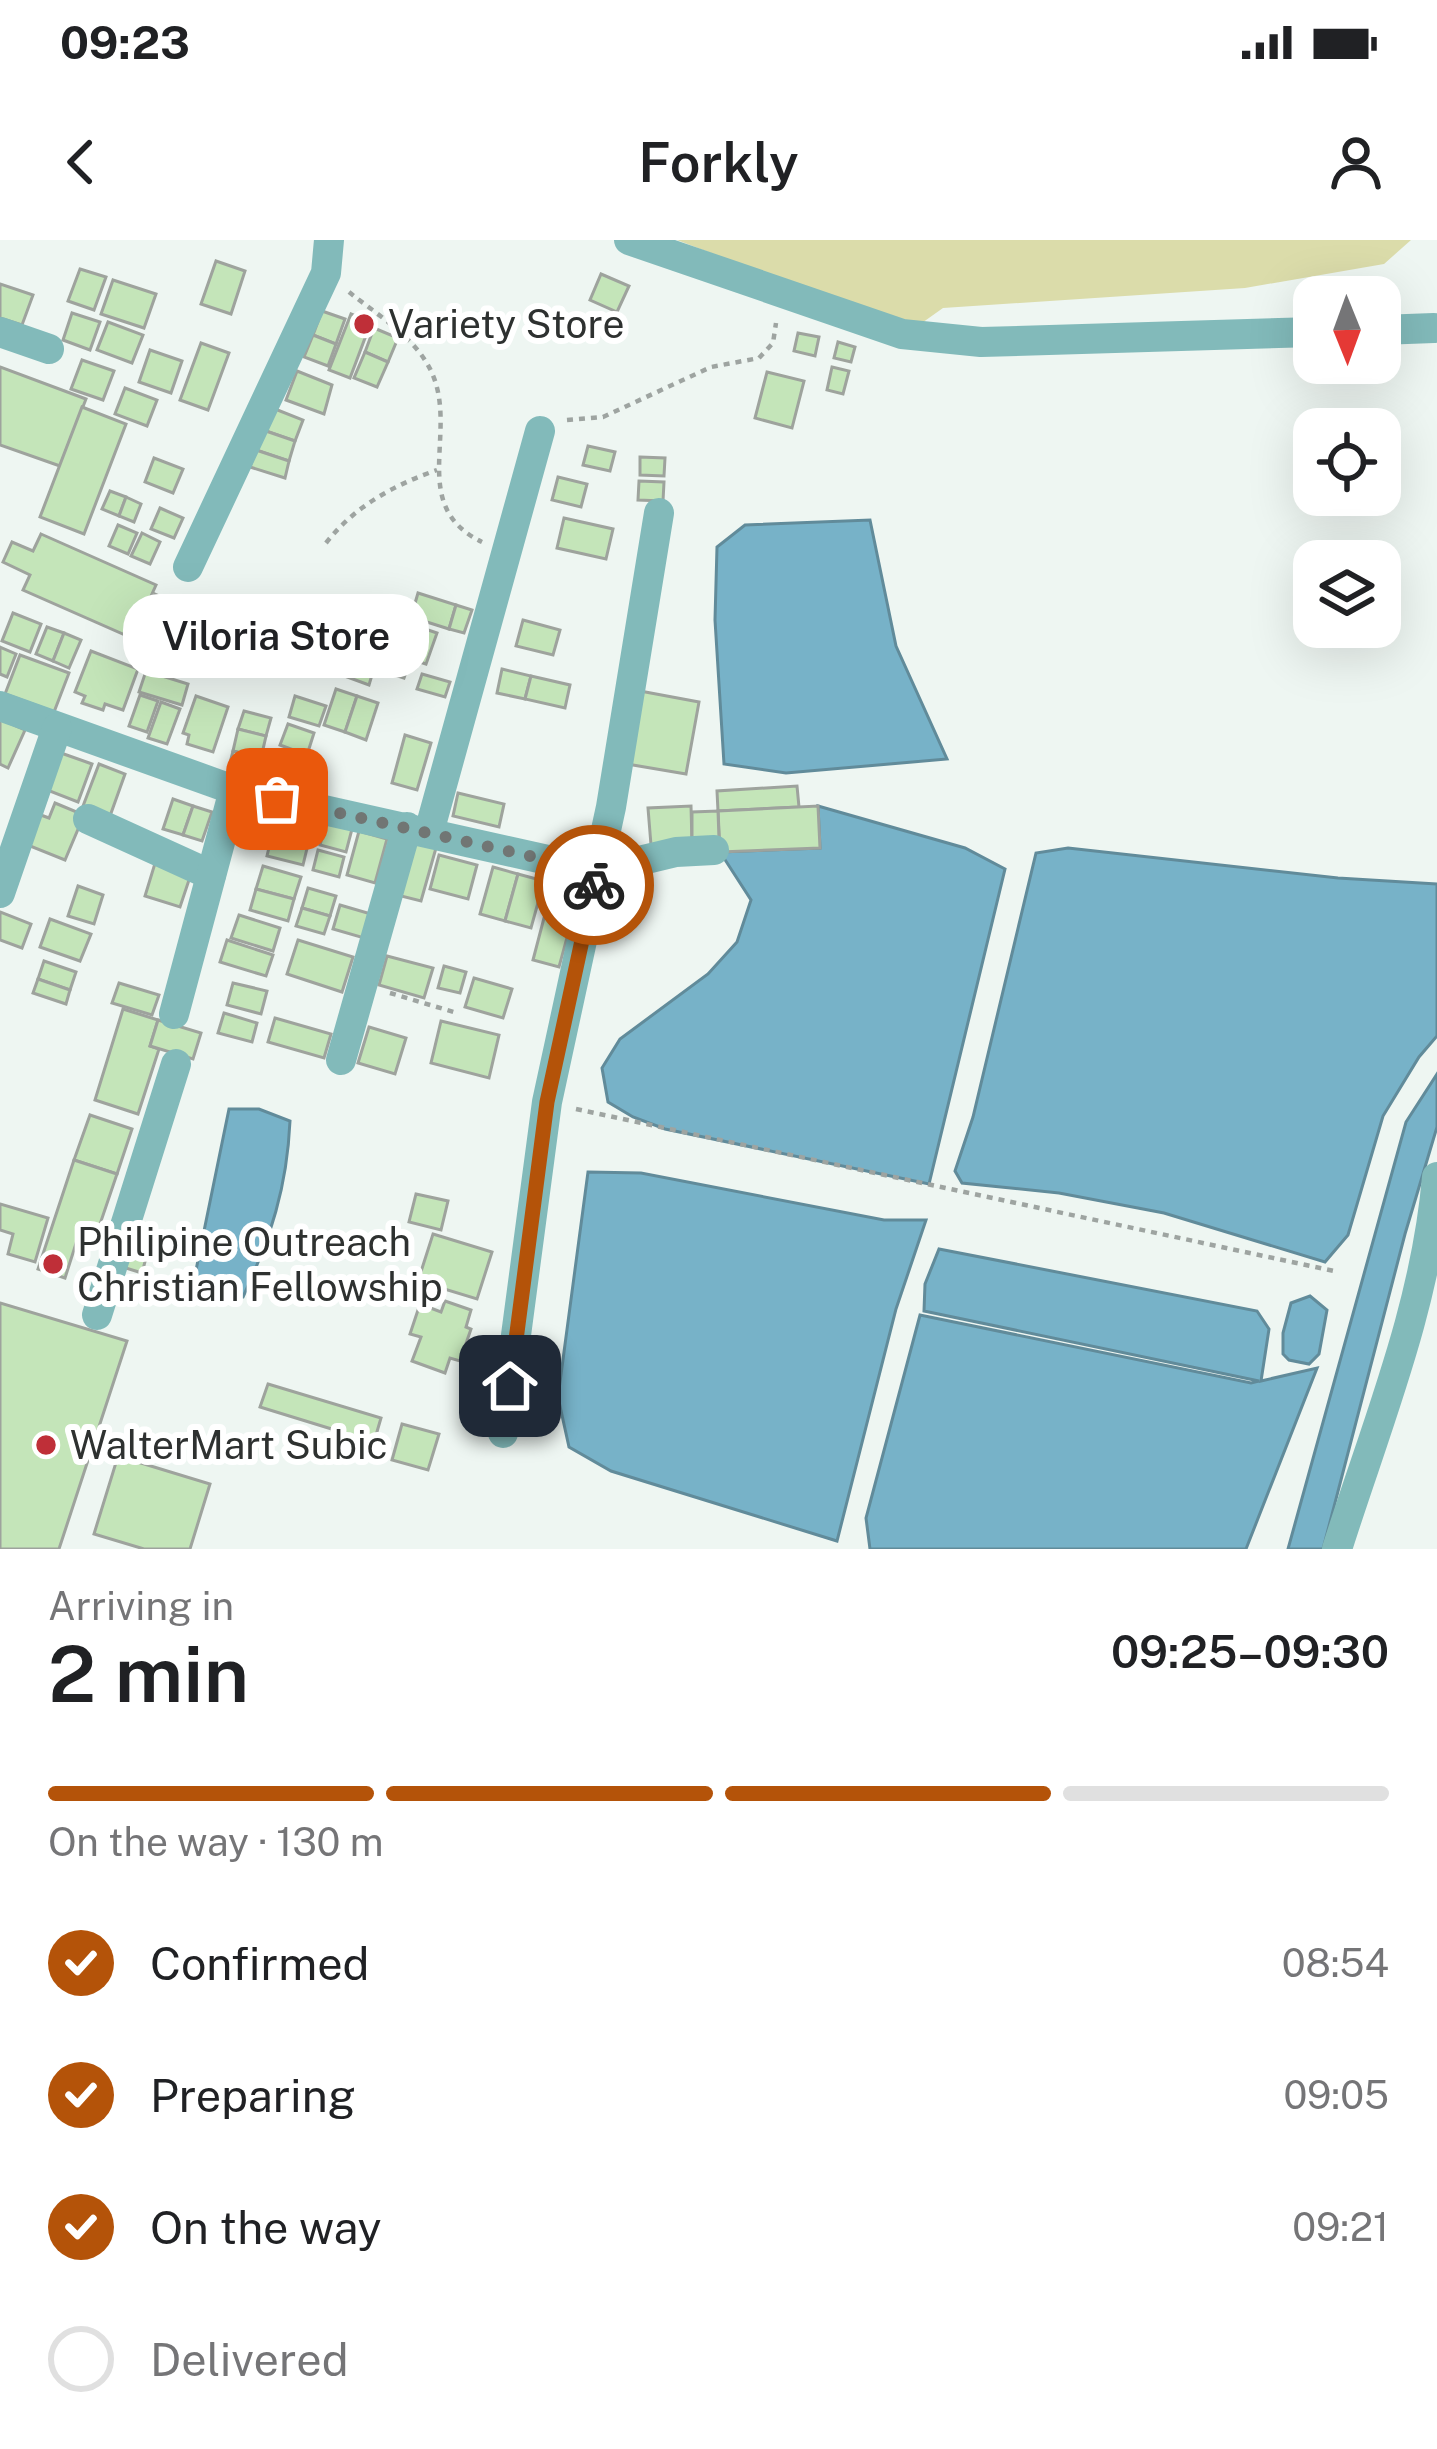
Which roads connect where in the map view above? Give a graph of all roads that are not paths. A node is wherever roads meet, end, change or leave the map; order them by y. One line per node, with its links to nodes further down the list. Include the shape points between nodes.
1 (328, 240): 10 (street, via 326,273)
2 (628, 240): 6 (street, via 938,340)
3 (1434, 328): 4 (street)
4 (1401, 329)
5 (0, 332): 7 (street)
6 (1293, 333)
7 (50, 349)
8 (540, 431): 15 (street)
9 (658, 513): 17 (street)
10 (188, 567)
11 (0, 706): 12 (street)
12 (57, 728): 13 (street); 19 (street)
13 (234, 790): 15 (street); 18 (street)
14 (88, 820): 18 (street)
15 (418, 829): 17 (street); 21 (street)
16 (714, 850): 17 (street)
17 (597, 871): 25 (street, via 547,1102)
18 (211, 875): 20 (street)
19 (0, 892)
20 (174, 1014)
21 (340, 1060)
22 (176, 1064): 24 (street)
23 (1437, 1178): 26 (street, via 1415,1308)
24 (97, 1315)
25 (503, 1433)
26 (1337, 1549)

